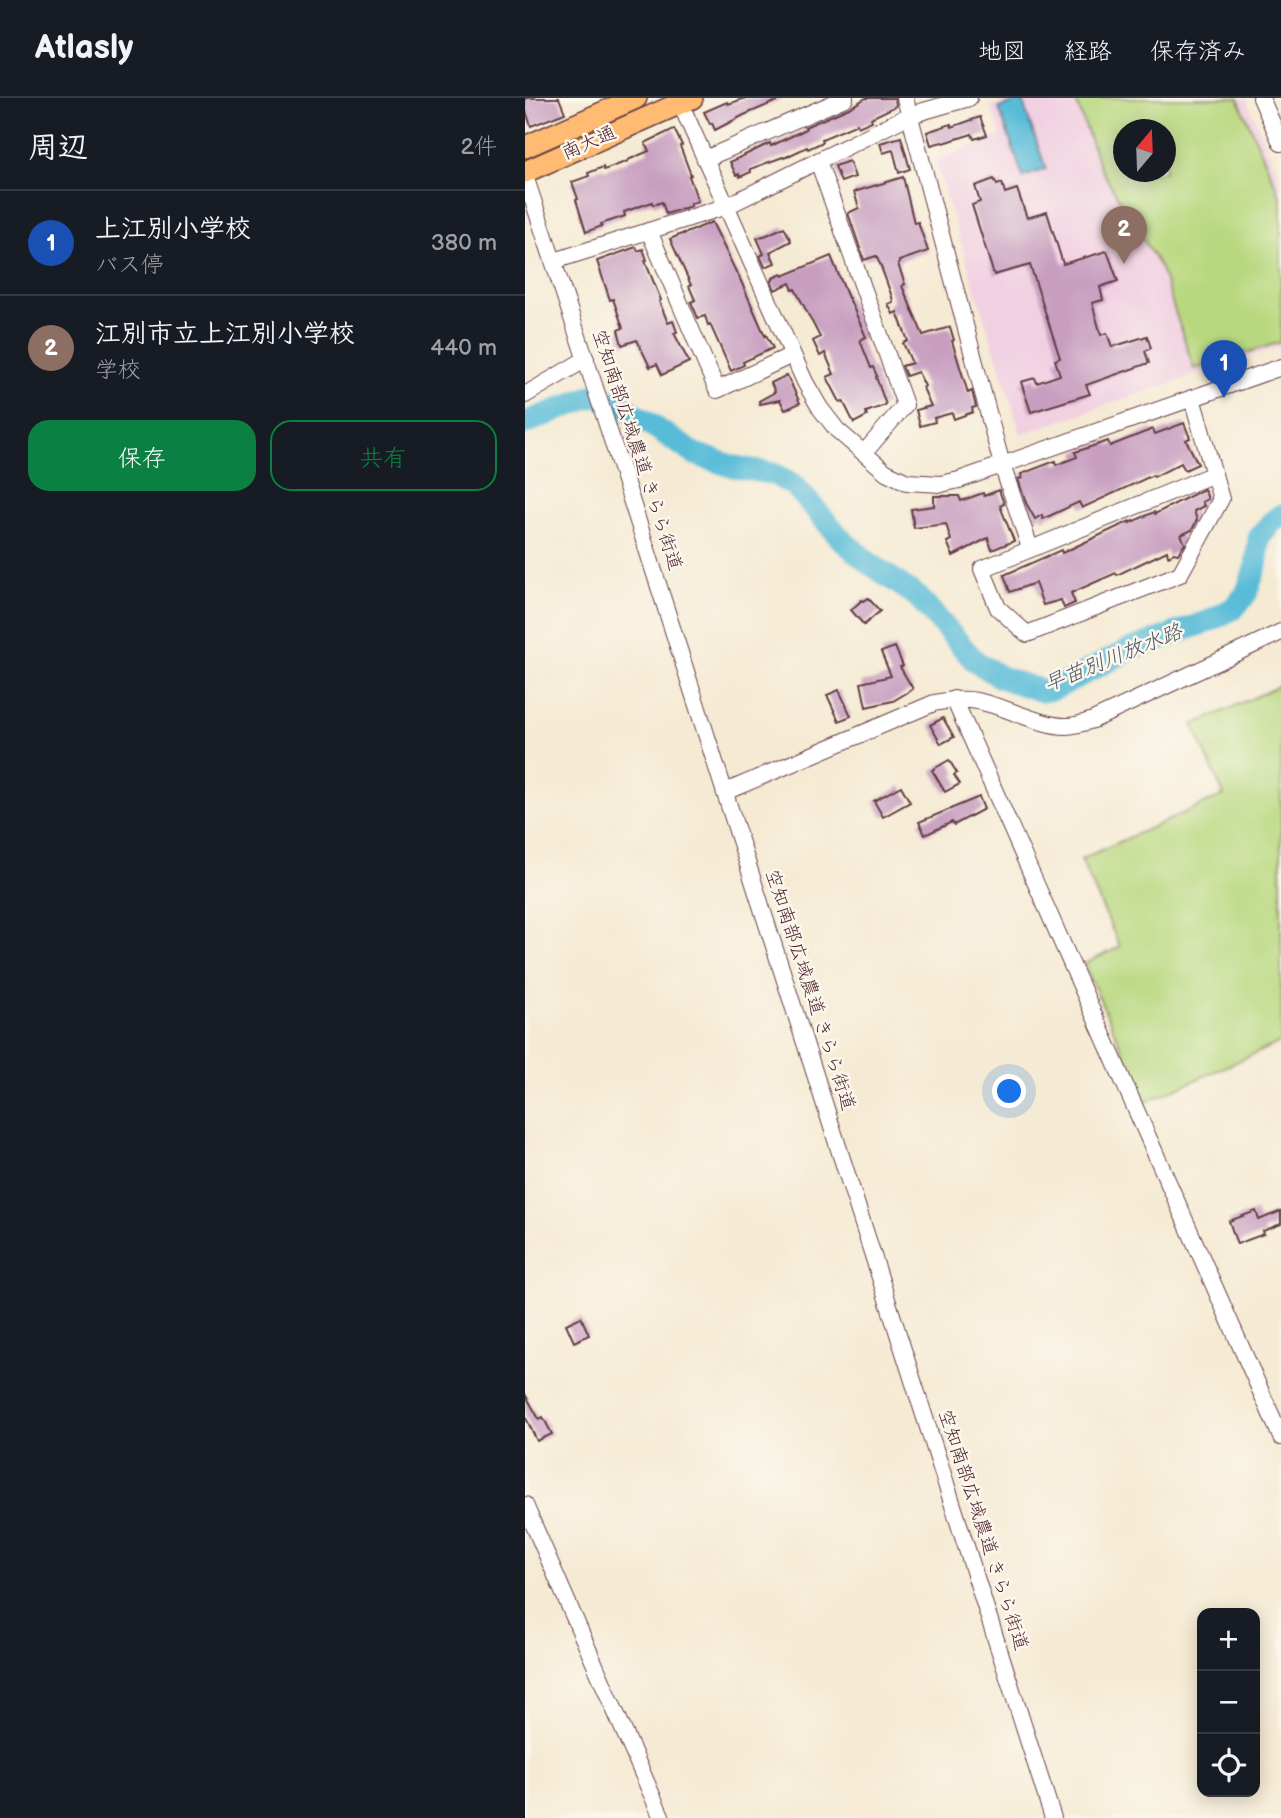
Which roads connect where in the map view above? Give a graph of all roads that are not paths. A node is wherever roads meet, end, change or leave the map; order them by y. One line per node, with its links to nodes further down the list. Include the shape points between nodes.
1 (636, 98): 9 (main road, 南大通)
2 (845, 98): 10 (street)
3 (905, 98): 7 (street)
4 (969, 98): 7 (street)
5 (1261, 98): 8 (street)
6 (684, 100): 10 (street); 12 (main road, 南大通)
7 (910, 115): 11 (street); 22 (street)
8 (1281, 143)
9 (525, 147)
10 (705, 159): 13 (street)
11 (818, 161): 13 (street); 21 (street, via 905,405)
12 (525, 174): 15 (street, 空知南部広域農道 きらら街道)
13 (727, 206): 14 (street); 16 (street)
14 (649, 231): 15 (street); 16 (street, via 717,390)
15 (554, 261): 17 (street, 空知南部広域農道 きらら街道)
16 (792, 355): 21 (street, via 820,408)
17 (586, 359): 19 (street); 27 (street, 空知南部広域農道 きらら街道)
18 (1281, 367): 20 (street)
19 (525, 395)
20 (1192, 398): 22 (street); 23 (street)
21 (864, 453): 22 (street, via 907,482 941,484)
22 (1002, 465): 24 (street)
23 (1213, 474): 24 (street); 24 (street, via 1221,499 1180,574 1027,634 998,608 982,569)
24 (1030, 548)
25 (1281, 632): 26 (street, via 1078,725 1064,726 977,700)
26 (954, 699): 27 (street); 28 (street)
27 (725, 792): 31 (street, 空知南部広域農道 きらら街道)
28 (1281, 1437)
29 (525, 1505): 30 (street)
30 (662, 1818)
31 (1053, 1818)

